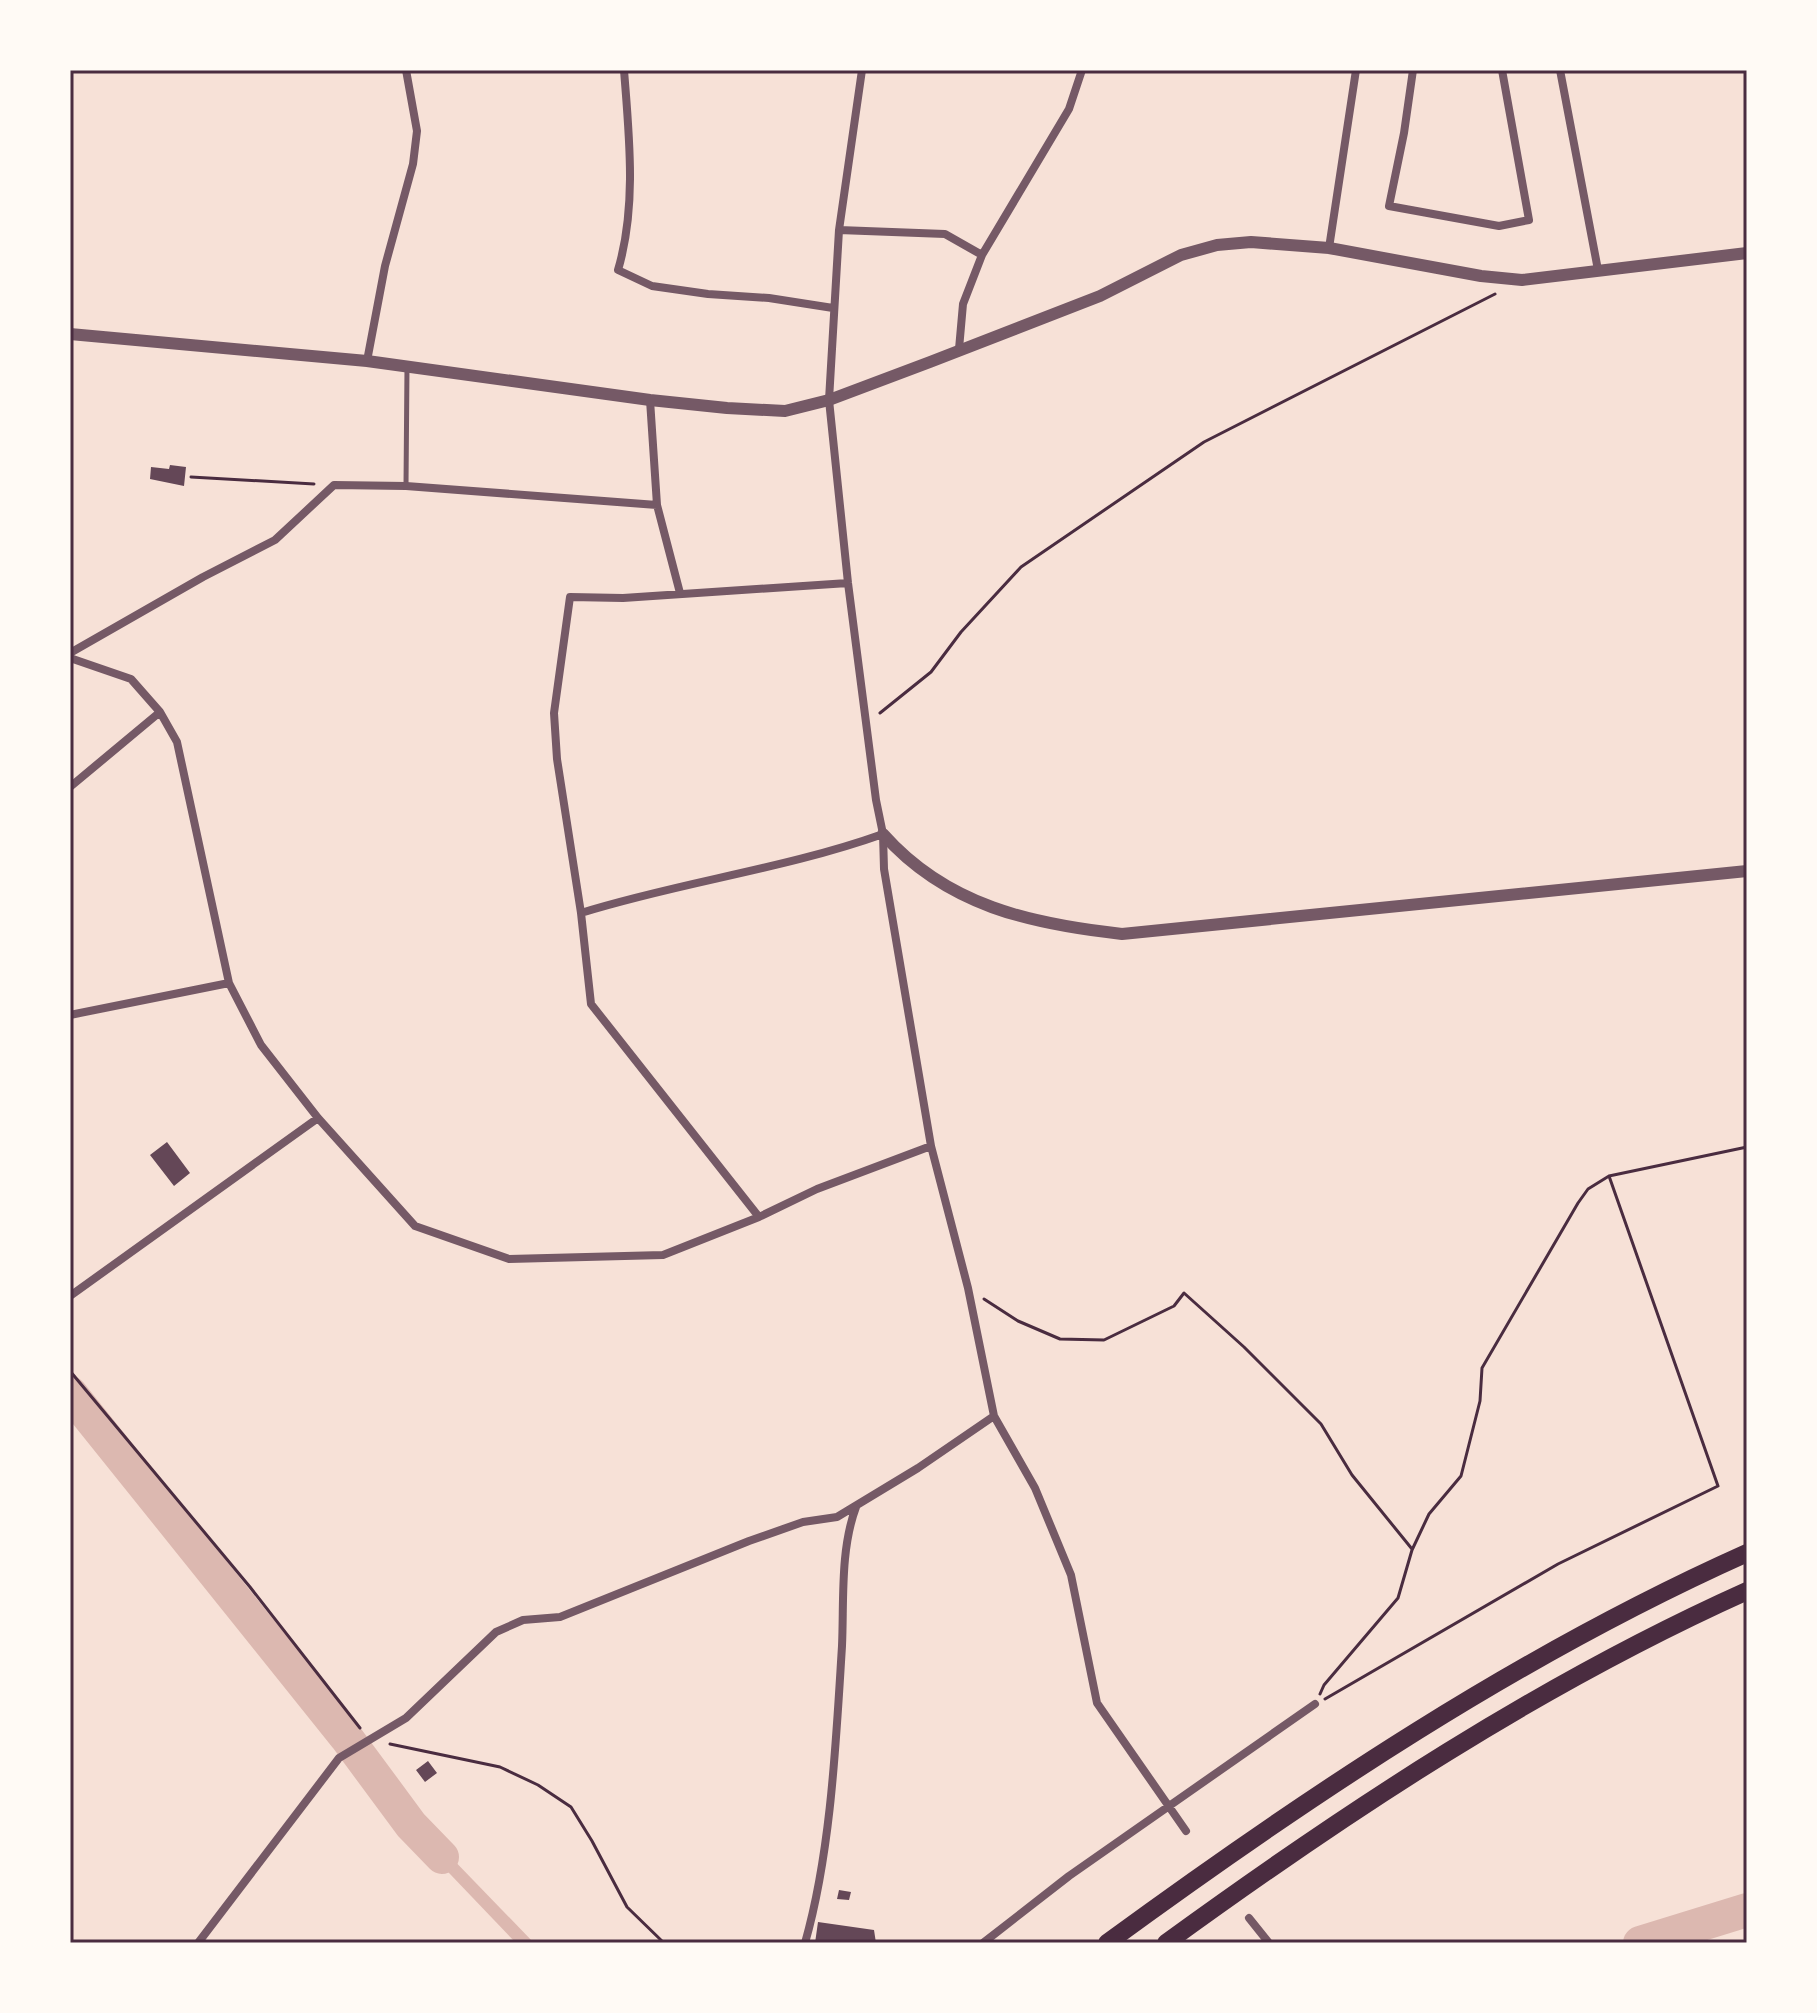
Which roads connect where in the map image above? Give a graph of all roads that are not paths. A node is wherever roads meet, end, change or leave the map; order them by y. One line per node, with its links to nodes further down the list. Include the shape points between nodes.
1 (406, 70): 17 (street, via 417,131 413,164 385,266)
2 (624, 70): 14 (street, via 627,240 618,270 652,286)
3 (862, 70): 9 (street)
4 (1082, 70): 12 (street, via 1069,109)
5 (1356, 70): 10 (street)
6 (1413, 70): 7 (street, via 1389,206 1499,226 1529,220)
7 (1502, 70)
8 (1560, 70): 13 (street)
9 (839, 230): 12 (street, via 945,234); 14 (street)
10 (1329, 248): 13 (street, via 1522,280); 16 (street, via 1217,245 1181,255 1100,296)
11 (1747, 253): 13 (street)
12 (982, 255): 16 (street, via 963,304)
13 (1598, 270)
14 (833, 308): 20 (street)
15 (70, 334): 17 (street)
16 (959, 349): 20 (street)
17 (367, 361): 18 (street)
18 (407, 367): 19 (street); 21 (lane)
19 (650, 400): 20 (street, via 785,411); 22 (street)
20 (829, 400): 23 (street)
21 (406, 486): 22 (street); 25 (street, via 334,485 275,540)
22 (657, 505): 24 (street)
23 (848, 583): 24 (street); 28 (street)
24 (680, 593): 30 (street, via 570,597 554,713)
25 (70, 655): 26 (street, via 131,679)
26 (160, 712): 27 (street); 31 (street, via 177,742)
27 (70, 787)
28 (883, 834): 29 (street, via 933,881 1007,914 1062,928 1122,934); 30 (street); 34 (street, via 884,869)
29 (1747, 871)
30 (581, 913): 35 (street, via 591,1004)
31 (229, 983): 32 (street); 33 (street, via 261,1045)
32 (70, 1015)
33 (318, 1118): 35 (street, via 415,1226 509,1259 663,1255); 36 (street)
34 (931, 1146): 35 (street); 37 (street)
35 (759, 1217)
36 (70, 1296)
37 (994, 1416): 38 (street); 42 (street, via 1035,1488 1071,1575 1097,1703)
38 (856, 1507): 45 (street, via 749,1541 560,1617 523,1620 496,1632 406,1718 339,1758); 46 (street, via 847,1530 829,1806 815,1910)
39 (1747, 1553): 48 (highway, via 1608,1620 1475,1696 1226,1856)
40 (1747, 1591): 49 (highway, via 1625,1651 1480,1733 1358,1808)
41 (1315, 1704): 42 (street)
42 (1168, 1806): 43 (street); 47 (street)
43 (1186, 1831)
44 (1249, 1918): 50 (street)
45 (198, 1943)
46 (805, 1943)
47 (983, 1943)
48 (1107, 1943)
49 (1166, 1943)
50 (1269, 1943)

